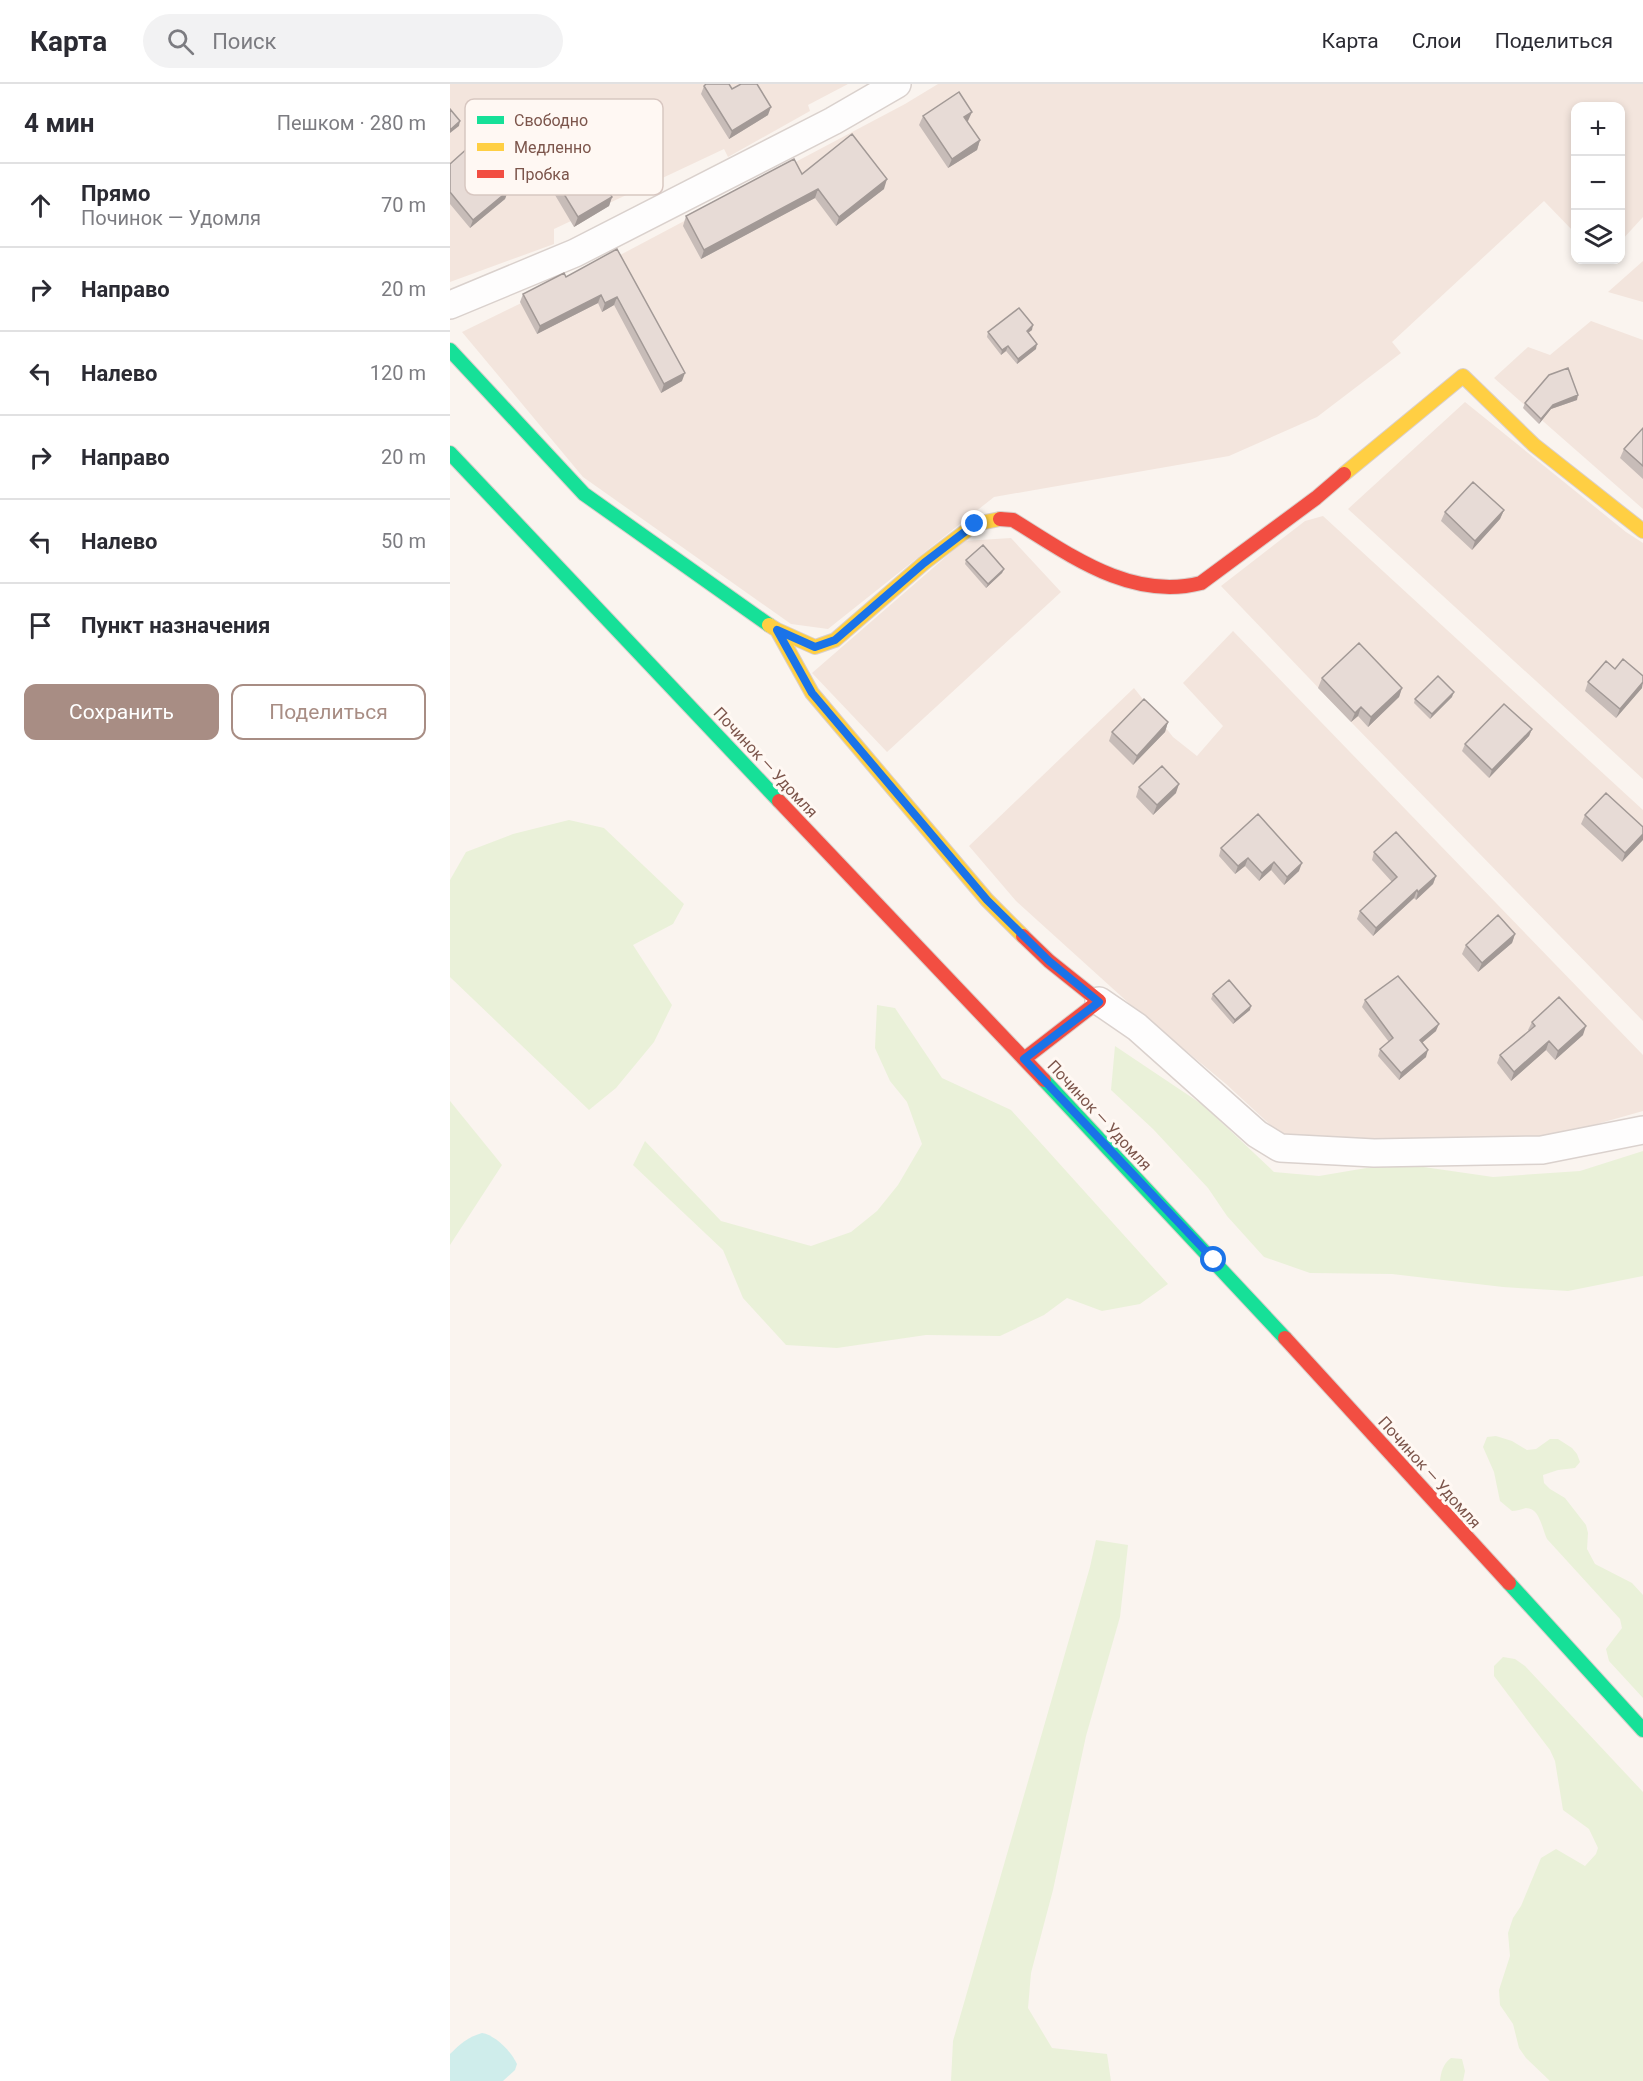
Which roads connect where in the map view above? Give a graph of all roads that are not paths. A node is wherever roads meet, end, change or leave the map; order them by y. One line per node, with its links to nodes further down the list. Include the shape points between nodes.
1 (897, 84): 2 (street, via 833,121 575,253)
2 (450, 305)
3 (450, 350): 6 (street, via 584,494)
4 (450, 453): 8 (street, Починок — Удомля)
5 (1643, 531): 6 (street, via 1534,445 1463,376 1316,498 1201,582 1182,588 1134,584 1081,561 1013,520 994,519 975,524 835,640 815,647)
6 (777, 630): 7 (street, via 812,693 987,900 1049,961)
7 (1099, 1002): 8 (street); 9 (street, via 1137,1027 1257,1134 1280,1148 1374,1153 1542,1150)
8 (1024, 1059): 10 (street, Починок — Удомля, via 1214,1260)
9 (1643, 1130)
10 (1643, 1730)

